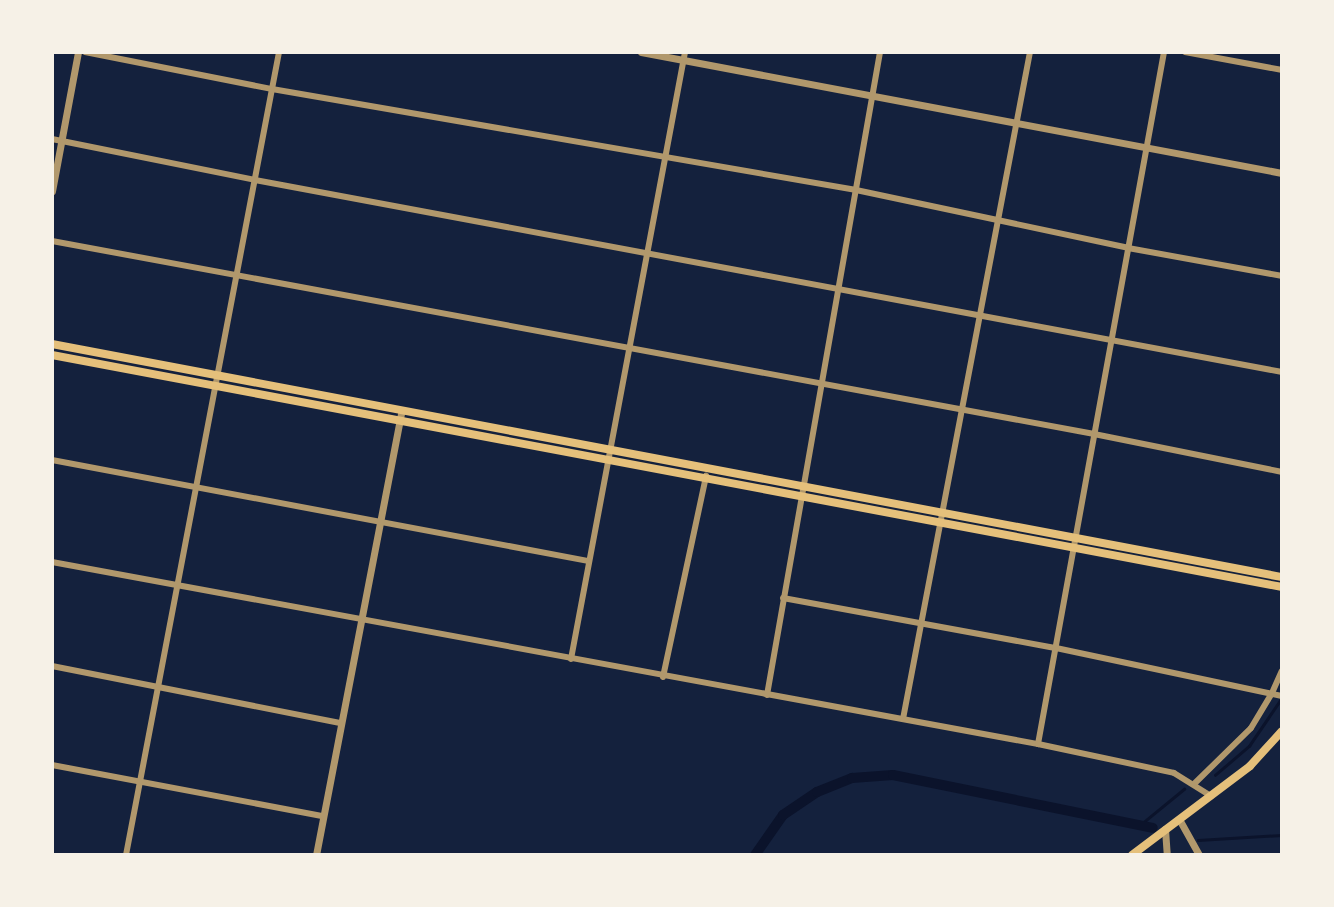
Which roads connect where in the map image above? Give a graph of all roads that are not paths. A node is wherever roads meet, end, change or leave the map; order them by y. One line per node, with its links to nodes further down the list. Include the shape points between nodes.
1 (78, 52): 15 (street)
2 (85, 52): 11 (street)
3 (279, 52): 11 (street)
4 (641, 52): 9 (street)
5 (880, 52): 12 (street)
6 (1030, 52): 13 (street)
7 (1164, 52): 16 (street)
8 (1185, 52): 10 (street)
9 (684, 56): 12 (street); 17 (street)
10 (1282, 70)
11 (272, 89): 17 (street); 19 (street)
12 (872, 95): 13 (street); 20 (street)
13 (1018, 122): 16 (street); 22 (street)
14 (52, 139): 15 (street)
15 (62, 141): 19 (street); 21 (street)
16 (1147, 146): 18 (street); 24 (street)
17 (666, 155): 20 (street); 25 (street)
18 (1282, 173)
19 (255, 180): 25 (street); 27 (street)
20 (856, 190): 22 (street); 28 (street)
21 (52, 191)
22 (999, 220): 24 (street); 29 (street)
23 (52, 241): 27 (street)
24 (1129, 248): 26 (street); 30 (street)
25 (648, 253): 28 (street); 32 (street)
26 (1282, 276)
27 (236, 277): 32 (street); 35 (street)
28 (839, 289): 29 (street); 36 (street)
29 (980, 315): 30 (street); 39 (street)
30 (1112, 340): 34 (street); 41 (street)
31 (52, 344): 35 (main road)
32 (630, 347): 36 (street); 42 (street)
33 (52, 355): 37 (main road)
34 (1282, 372)
35 (218, 375): 37 (street); 38 (main road)
36 (823, 383): 39 (street); 48 (street)
37 (216, 385): 40 (main road); 49 (street)
38 (402, 410): 40 (street); 42 (main road)
39 (962, 410): 41 (street); 51 (street)
40 (400, 420): 44 (main road); 52 (street)
41 (1094, 434): 46 (street); 54 (street)
42 (611, 450): 44 (street); 45 (main road)
43 (52, 460): 49 (street)
44 (608, 460): 47 (main road); 56 (street)
45 (707, 468): 47 (street); 48 (main road)
46 (1282, 472)
47 (705, 478): 50 (main road); 68 (street)
48 (805, 486): 50 (street); 51 (main road)
49 (196, 487): 52 (street); 59 (street)
50 (803, 496): 53 (main road); 61 (street)
51 (942, 512): 53 (street); 54 (main road)
52 (380, 522): 56 (street); 62 (street)
53 (940, 522): 55 (main road); 63 (street)
54 (1076, 538): 55 (street); 58 (main road)
55 (1074, 547): 60 (main road); 64 (street)
56 (587, 561): 65 (street)
57 (52, 562): 59 (street)
58 (1282, 577)
59 (178, 585): 62 (street); 69 (street)
60 (1282, 587)
61 (783, 598): 63 (street); 71 (street)
62 (361, 619): 65 (street); 74 (street)
63 (921, 623): 64 (street); 73 (street)
64 (1056, 648): 70 (street); 76 (street)
65 (571, 659): 68 (street)
66 (52, 666): 69 (street)
67 (1282, 671): 70 (street)
68 (663, 677): 71 (street)
69 (158, 687): 74 (street); 78 (street)
70 (1272, 693): 72 (street); 79 (street, via 1251,727)
71 (767, 695): 73 (street)
72 (1282, 696)
73 (903, 719): 76 (street)
74 (341, 723): 81 (street)
75 (1282, 731): 80 (main road, via 1250,766)
76 (1038, 744): 79 (street, via 1174,773)
77 (52, 765): 78 (street)
78 (140, 781): 81 (street); 84 (street)
79 (1195, 783): 80 (street)
80 (1211, 796): 82 (main road)
81 (323, 816): 85 (street)
82 (1179, 819): 83 (main road); 88 (street)
83 (1165, 829): 86 (main road); 87 (street)
84 (126, 855)
85 (316, 855)
86 (1132, 855)
87 (1167, 855)
88 (1199, 855)

